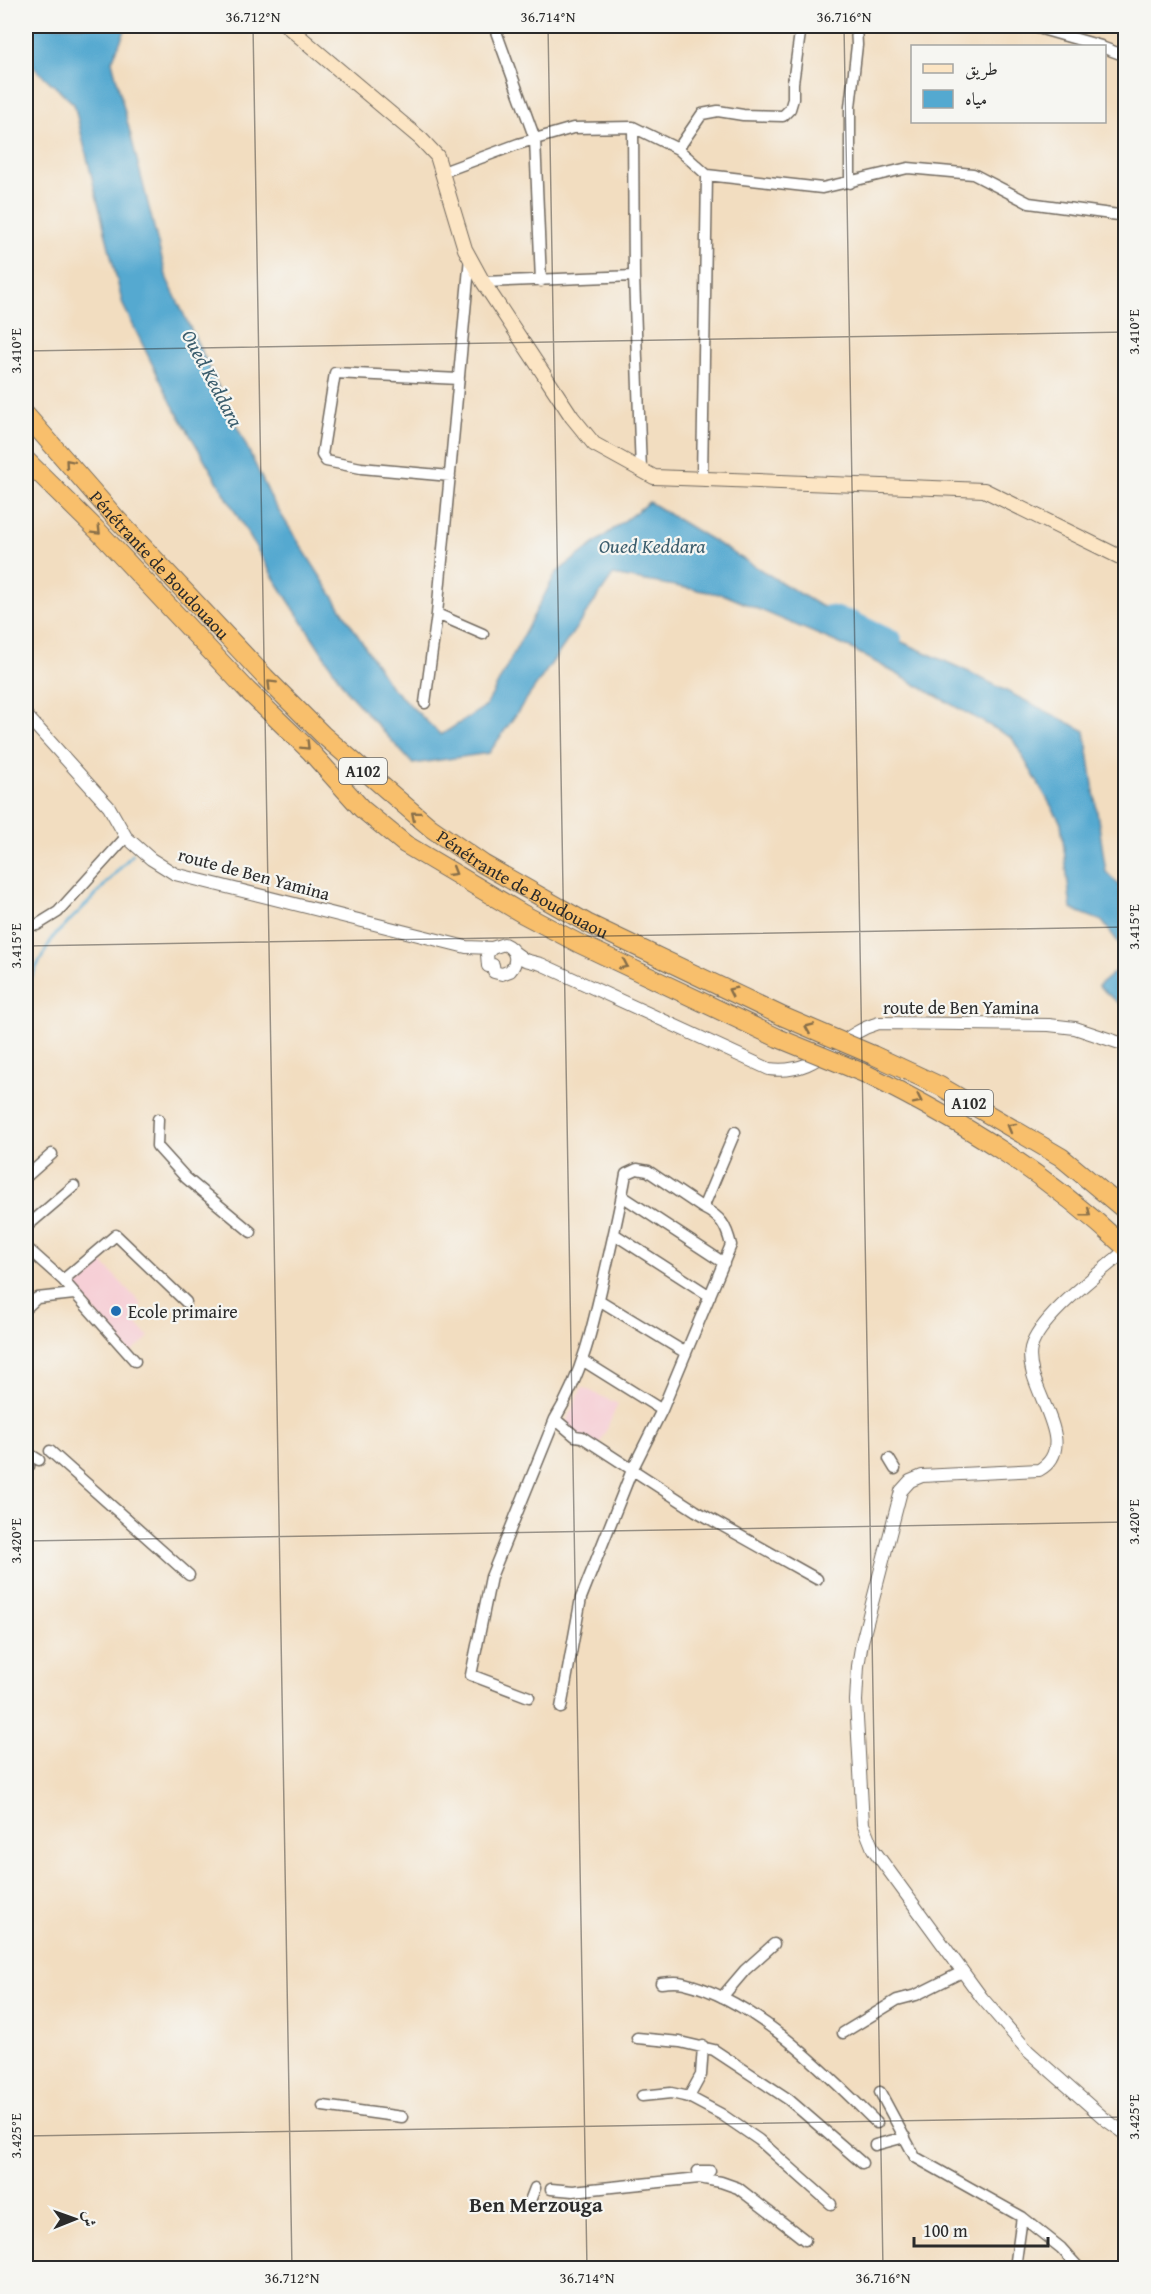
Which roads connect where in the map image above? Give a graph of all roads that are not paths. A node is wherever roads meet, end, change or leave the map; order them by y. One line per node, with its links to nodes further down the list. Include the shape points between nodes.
1 (287, 26): 12 (main road, via 421,139 437,156)
2 (494, 26): 10 (street)
3 (801, 26): 11 (street, via 790,109 783,116 718,111 702,114)
4 (856, 26): 14 (street)
5 (1032, 26): 6 (street)
6 (1095, 45)
7 (1106, 49): 8 (street)
8 (1125, 56)
9 (633, 127): 10 (street, via 573,128); 11 (street); 17 (street)
10 (535, 139): 12 (street); 18 (street)
11 (678, 149): 13 (street)
12 (443, 172): 16 (main road)
13 (707, 175): 14 (street, via 822,188); 25 (street)
14 (850, 183): 15 (street, via 908,168 973,174 1029,203)
15 (1125, 216)
16 (470, 257): 19 (main road); 20 (street)
17 (634, 276): 18 (street); 23 (street)
18 (541, 281): 19 (street)
19 (483, 282): 23 (main road, via 594,444)
20 (459, 379): 24 (street); 24 (street, via 336,373 322,455 326,460 361,468)
21 (26, 415): 47 (highway, Pénétrante de Boudouaou / A102, one-way to 21, bridge, via 1061,1157 940,1086 587,923 483,864 431,828 324,735 265,677)
22 (26, 460): 52 (highway, Pénétrante de Boudouaou / A102, one-way to 52, bridge, via 362,809 405,844 578,943 934,1108 1046,1180)
23 (641, 471): 25 (main road, via 654,477)
24 (450, 476): 27 (street)
25 (702, 478): 26 (main road, via 984,490)
26 (1125, 560)
27 (437, 614): 28 (street); 29 (street)
28 (483, 634)
29 (425, 704)
30 (26, 715): 31 (street, route de Ben Yamina, via 109,807)
31 (126, 837): 32 (street, via 58,912 37,925); 33 (street, route de Ben Yamina, via 150,859 175,874)
32 (26, 921)
33 (466, 947): 34 (street, route de Ben Yamina); 36 (street, route de Ben Yamina)
34 (492, 948): 35 (street, via 504,944); 36 (street)
35 (514, 952): 37 (street, route de Ben Yamina, via 525,960); 38 (street)
36 (487, 962): 38 (street, via 498,973)
37 (542, 964): 38 (street); 39 (street, route de Ben Yamina, via 769,1069 806,1067 857,1032 879,1023 1049,1025 1075,1028)
38 (513, 968)
39 (1125, 1045)
40 (158, 1119): 49 (street, via 157,1146 186,1178)
41 (735, 1132): 46 (street)
42 (52, 1154): 43 (street)
43 (26, 1177)
44 (74, 1186): 48 (street)
45 (622, 1196): 46 (street, via 626,1174 637,1169 648,1171); 50 (street); 53 (street)
46 (703, 1208): 53 (street, via 715,1214 727,1228 731,1245)
47 (1125, 1211)
48 (26, 1227)
49 (250, 1232)
50 (614, 1234): 56 (street); 57 (street)
51 (26, 1247): 54 (street)
52 (1125, 1249): 74 (street, via 1054,1312 1032,1345 1032,1376 1055,1436 1052,1458 1039,1470 922,1476 905,1486 894,1514 862,1642 856,1701 863,1824 873,1849)
53 (724, 1263): 56 (street)
54 (63, 1280): 55 (street); 58 (street, via 116,1235)
55 (74, 1294): 59 (street, via 37,1298); 62 (street)
56 (710, 1296): 60 (street)
57 (599, 1300): 60 (street); 61 (street)
58 (186, 1302)
59 (26, 1308)
60 (686, 1353): 63 (street)
61 (582, 1360): 63 (street); 64 (street, via 568,1399)
62 (135, 1361)
63 (662, 1410): 68 (street)
64 (555, 1419): 68 (street, via 575,1436); 71 (street, via 491,1577 471,1675)
65 (50, 1451): 69 (street)
66 (889, 1459): 67 (street)
67 (895, 1469)
68 (632, 1470): 70 (street); 72 (street, via 581,1598)
69 (189, 1575)
70 (817, 1579)
71 (530, 1697)
72 (561, 1708)
73 (774, 1944): 76 (street)
74 (962, 1972): 77 (street, via 897,2000); 86 (street, via 1028,2051)
75 (661, 1983): 76 (street, via 682,1982)
76 (722, 1997): 85 (street, via 780,2033)
77 (843, 2032)
78 (637, 2038): 79 (street)
79 (703, 2046): 82 (street, via 701,2075); 89 (street, via 788,2099)
80 (880, 2092): 87 (street)
81 (642, 2096): 82 (street, via 671,2093)
82 (689, 2097): 94 (street, via 759,2140)
83 (323, 2106): 84 (street)
84 (402, 2117)
85 (877, 2123)
86 (1125, 2134)
87 (904, 2137): 88 (street); 96 (street, via 915,2157)
88 (875, 2145)
89 (862, 2163)
90 (698, 2171): 91 (street)
91 (710, 2171)
92 (535, 2188): 95 (street)
93 (551, 2189): 97 (street, via 573,2191 699,2178 721,2182 738,2188)
94 (831, 2204)
95 (528, 2206)
96 (1022, 2217): 98 (street); 99 (street)
97 (805, 2240)
98 (1015, 2268)
99 (1079, 2268)

